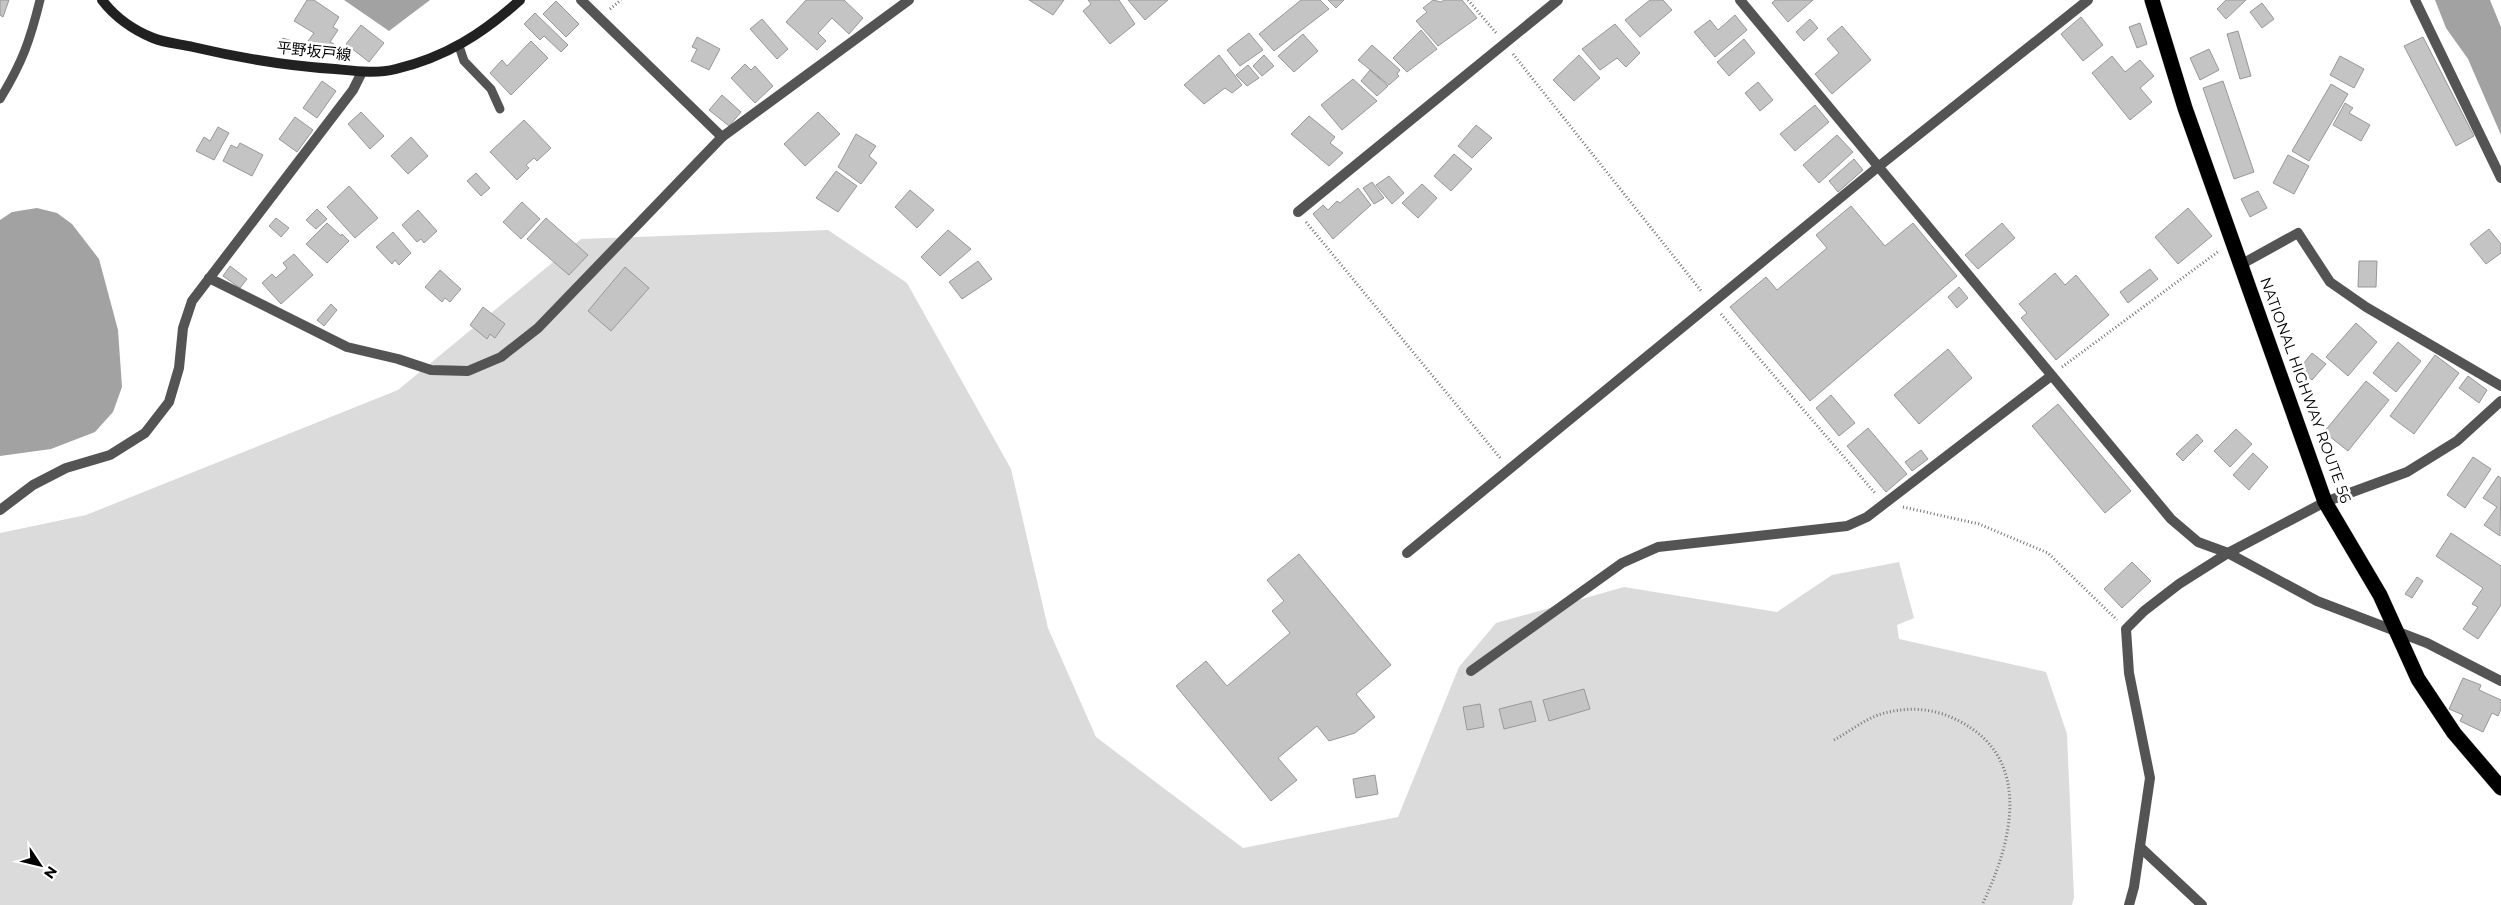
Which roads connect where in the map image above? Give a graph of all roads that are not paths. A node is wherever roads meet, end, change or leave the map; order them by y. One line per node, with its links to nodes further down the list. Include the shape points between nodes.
1 (40, 0): 13 (lane, via 29,45)
2 (102, 0): 12 (main road, 平野坂戸線, via 113,14 152,38 236,57)
3 (520, 0): 11 (main road, 平野坂戸線)
4 (581, 0): 15 (street)
5 (909, 0): 15 (street)
6 (1558, 0): 18 (street)
7 (1740, 0): 16 (street)
8 (2088, 0): 16 (street)
9 (2152, 0): 19 (highway, NATIONAL HIGHWAY ROUTE 56, via 2185,108)
10 (2415, 0): 17 (street)
11 (459, 46): 12 (main road, 平野坂戸線, via 394,70); 14 (lane, via 464,60 492,89)
12 (362, 72): 20 (street, via 353,90)
13 (0, 99)
14 (500, 110)
15 (722, 137): 20 (street, via 538,328 501,357 468,371 431,370 347,347)
16 (1878, 167): 21 (street); 26 (street)
17 (2501, 178)
18 (1298, 212)
19 (2242, 264): 22 (street, via 2298,233 2330,282 2366,307); 24 (highway, NATIONAL HIGHWAY ROUTE 56)
20 (210, 278): 25 (street, via 192,302 183,328 179,368 169,402 145,433 110,455 66,468 33,485)
21 (2050, 376): 27 (street, via 2171,519 2198,542); 29 (street, via 1867,517 1847,526 1658,547 1622,563)
22 (2501, 386)
23 (2501, 401): 24 (street, via 2457,441 2407,472)
24 (2325, 502): 27 (street); 28 (highway, NATIONAL HIGHWAY ROUTE 56, via 2380,596)
25 (0, 510)
26 (1407, 553)
27 (2228, 553): 28 (street, via 2317,600); 32 (street, via 2179,584 2126,628 2129,673 2150,778)
28 (2396, 631): 30 (street); 31 (highway, NATIONAL HIGHWAY ROUTE 56, via 2418,679 2454,733)
29 (1471, 671)
30 (2501, 681)
31 (2501, 788)
32 (2140, 847): 33 (street); 34 (street)
33 (2129, 905)
34 (2202, 905)

